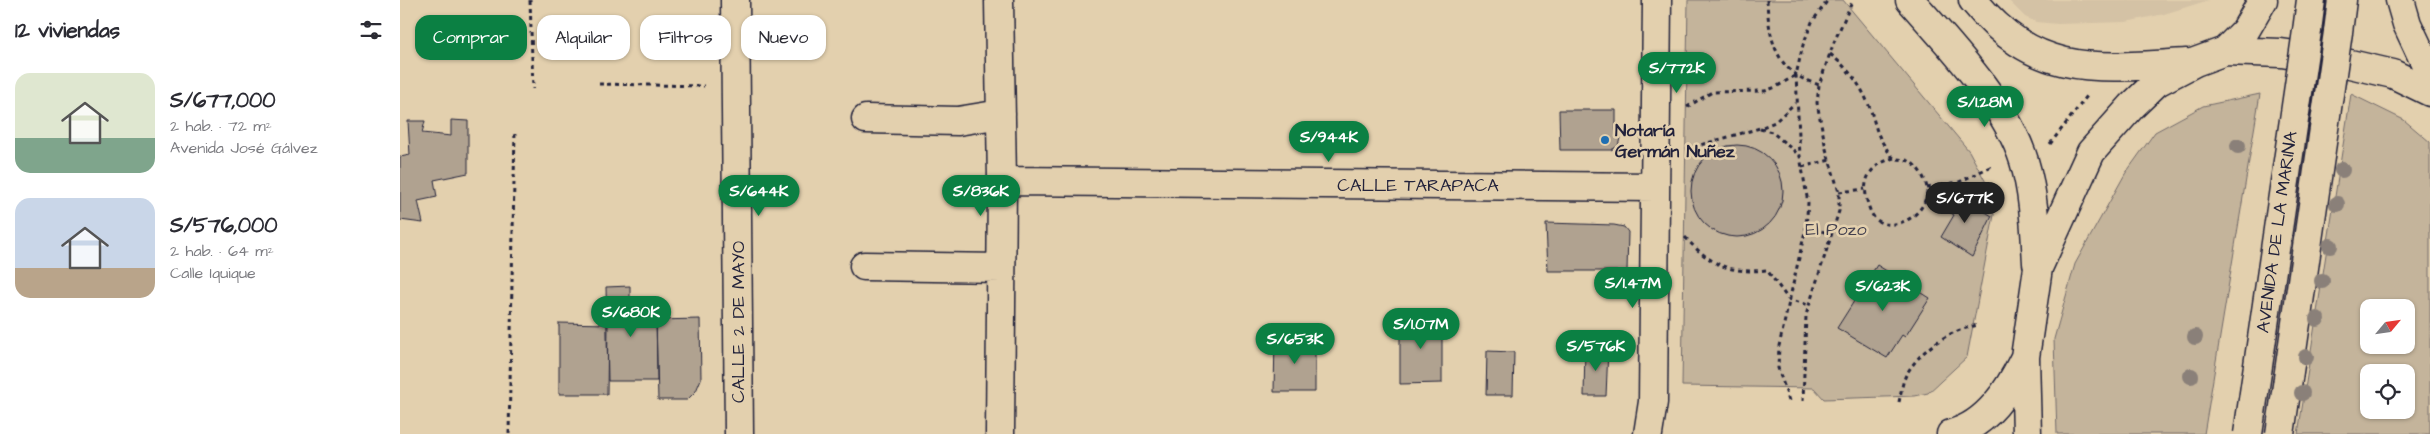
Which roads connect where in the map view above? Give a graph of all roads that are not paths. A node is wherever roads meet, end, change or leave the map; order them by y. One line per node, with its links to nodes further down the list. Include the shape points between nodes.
1 (736, 0): 22 (main road, CALLE 2 DE MAYO)
2 (999, 0): 14 (main road)
3 (1657, 0): 17 (main road)
4 (1910, 0): 20 (main road, via 1982,87 2012,131 2024,160 2035,221)
5 (1973, 0): 11 (main road, via 2010,38 2039,55 2097,67)
6 (2263, 0): 10 (main road, via 2245,31)
7 (2311, 0): 27 (main road, AVENIDA DE LA MARINA, bridge)
8 (2342, 0): 28 (main road, AVENIDA DE LA MARINA, bridge)
9 (2400, 0): 12 (main road, via 2407,24)
10 (2226, 51): 11 (main road); 13 (main road, via 2281,52 2337,61 2393,74)
11 (2195, 62): 20 (main road, via 2157,82 2091,152)
12 (2430, 73)
13 (2430, 92)
14 (1001, 114): 15 (main road, via 958,121); 16 (main road)
15 (866, 119)
16 (1002, 181): 17 (main road, CALLE TARAPACA); 19 (main road)
17 (1655, 187): 24 (main road, via 1653,402)
18 (864, 266): 19 (main road)
19 (1001, 268): 23 (main road)
20 (2038, 268): 21 (main road)
21 (2025, 357): 25 (main road, via 2014,379 1987,413 1974,424); 26 (main road)
22 (739, 434)
23 (1000, 434)
24 (1648, 434)
25 (1951, 434)
26 (2028, 434)
27 (2248, 434)
28 (2280, 434)

